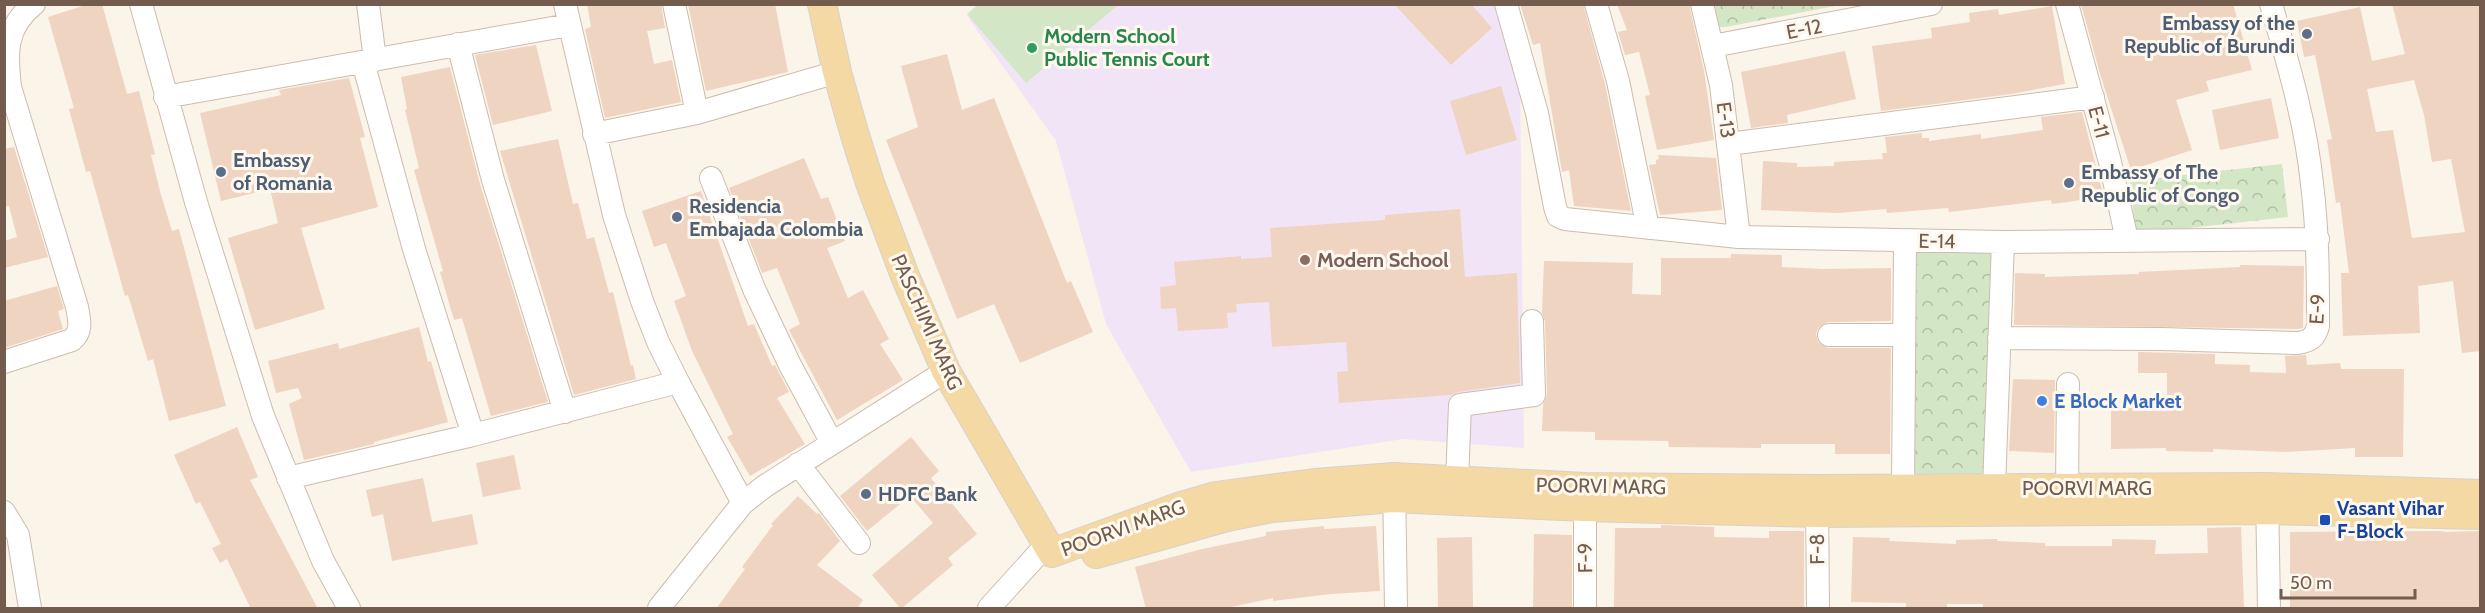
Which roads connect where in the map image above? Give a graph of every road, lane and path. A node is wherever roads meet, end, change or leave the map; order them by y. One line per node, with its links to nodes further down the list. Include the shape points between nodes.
1 (34, 4): 33 (street, via 11,33 7,60 10,87 77,307 80,329 72,340)
2 (141, 4): 17 (street)
3 (368, 4): 15 (street)
4 (674, 4): 19 (street)
5 (822, 4): 16 (main road, PASCHIMI MARG)
6 (1506, 4): 23 (street, E-14, via 1535,102 1558,216)
7 (1596, 4): 23 (street, via 1618,81)
8 (1702, 4): 14 (street, E-13)
9 (1930, 4): 14 (street, E-12)
10 (2067, 4): 18 (street, E-11)
11 (2271, 4): 25 (street, E-9, via 2301,120)
12 (567, 15): 13 (street); 20 (street)
13 (458, 44): 15 (street); 37 (street, via 493,180)
14 (1713, 46): 21 (street, E-13)
15 (369, 61): 17 (street); 38 (street, via 414,249)
16 (837, 72): 19 (street); 34 (main road, PASCHIMI MARG, via 870,183)
17 (165, 97): 41 (street, via 263,416)
18 (2093, 97): 21 (street); 26 (street, E-11)
19 (697, 113): 20 (street)
20 (594, 134): 35 (street, via 642,301)
21 (1729, 144): 24 (street, E-13)
22 (711, 178): 39 (street, via 754,289)
23 (1648, 228): 24 (street, E-14)
24 (1739, 237): 27 (street, E-14)
25 (2318, 239): 26 (street, E-14); 32 (street, E-9, via 2318,326 2308,341)
26 (2127, 240): 28 (street, E-14)
27 (1905, 241): 28 (street, E-14); 31 (street)
28 (2002, 242): 32 (street)
29 (1532, 321): 42 (street, via 1534,395 1460,405)
30 (1829, 335): 31 (street)
31 (1903, 335): 44 (street)
32 (1999, 338): 45 (street)
33 (4, 362)
34 (946, 370): 39 (street); 55 (main road, PASCHIMI MARG)
35 (678, 382): 37 (street); 51 (street)
36 (2067, 384): 46 (street)
37 (565, 412): 38 (street)
38 (473, 435): 41 (street)
39 (832, 443): 40 (street)
40 (798, 464): 51 (street); 54 (street)
41 (288, 478): 57 (street, via 323,561)
42 (1457, 481): 43 (main road, POORVI MARG); 48 (main road, POORVI MARG)
43 (1400, 488): 48 (main road, POORVI MARG); 55 (main road, POORVI MARG, via 1315,483 1216,496); 61 (street); 62 (street)
44 (1903, 488): 45 (main road, POORVI MARG); 50 (main road, POORVI MARG)
45 (1994, 488): 46 (main road, POORVI MARG)
46 (2067, 488): 49 (main road, POORVI MARG)
47 (2481, 494): 49 (main road, POORVI MARG)
48 (1585, 497): 50 (main road, POORVI MARG); 63 (street, F-9)
49 (2267, 498): 50 (main road, POORVI MARG); 53 (main road, POORVI MARG); 65 (street)
50 (1817, 501): 64 (street, F-8)
51 (743, 503): 58 (street)
52 (4, 512): 56 (street, via 18,535)
53 (2481, 515)
54 (859, 543)
55 (1050, 549): 59 (street); 60 (street)
56 (30, 609)
57 (349, 609)
58 (659, 609)
59 (989, 609)
60 (1007, 609)
61 (1396, 609)
62 (1405, 609)
63 (1585, 609)
64 (1818, 609)
65 (2269, 609)

